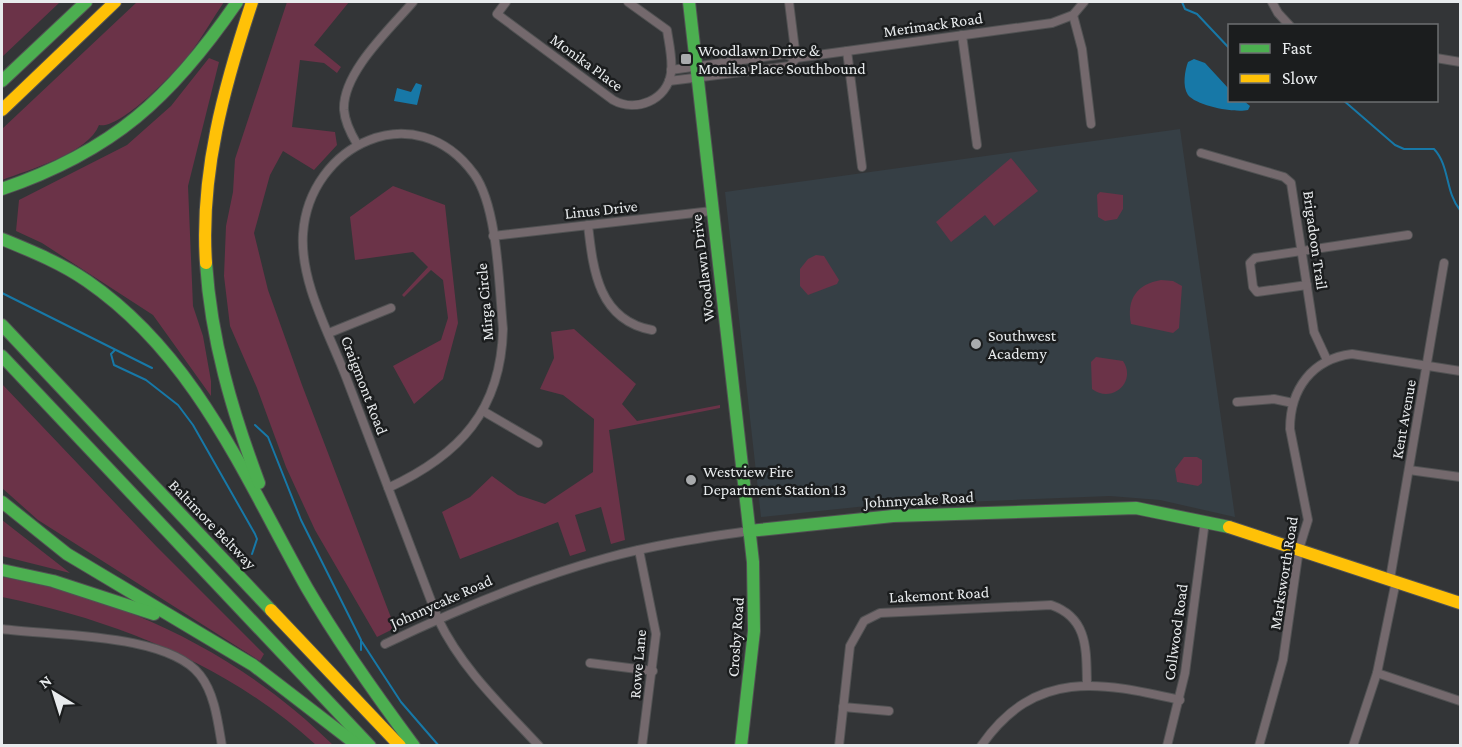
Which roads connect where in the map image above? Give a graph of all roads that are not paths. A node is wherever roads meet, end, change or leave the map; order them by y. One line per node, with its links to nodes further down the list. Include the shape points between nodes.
1 (86, 2): 21 (main road)
2 (115, 2): 22 (main road)
3 (237, 2): 29 (main road, via 204,51 153,108 128,128 53,172)
4 (252, 2): 57 (main road, via 228,69 210,156 204,265 211,330 228,402)
5 (413, 2): 24 (street, via 359,67 347,90 344,112)
6 (506, 2): 20 (street, Monika Place, via 497,14 619,103 635,106 650,101 660,95)
7 (628, 2): 20 (street, via 668,30)
8 (689, 2): 19 (main road, Woodlawn Drive)
9 (789, 2): 16 (street)
10 (1084, 2): 12 (street)
11 (1272, 2): 13 (street)
12 (1073, 15): 14 (street, Merimack Road, via 1052,23); 23 (street, via 1082,49)
13 (1288, 24)
14 (962, 35): 15 (street, Merimack Road); 25 (street)
15 (847, 51): 16 (street, Merimack Road); 27 (street)
16 (796, 58): 19 (street, Merimack Road, via 786,54)
17 (1438, 58): 18 (street)
18 (1461, 62)
19 (697, 72): 20 (street, Merimack Road); 30 (main road, Woodlawn Drive)
20 (670, 75)
21 (2, 81)
22 (2, 110)
23 (1091, 124)
24 (357, 144): 28 (street, Craigmont Road, via 396,134 424,137 446,147); 41 (street, Craigmont Road, via 325,171 316,184 305,218 306,268)
25 (977, 145)
26 (1201, 153): 35 (street, Brigadoon Trail, via 1289,180 1294,188)
27 (862, 167)
28 (475, 174): 33 (street, Mirga Circle, via 487,197)
29 (2, 189)
30 (712, 211): 31 (street, Linus Drive); 55 (main road, Woodlawn Drive)
31 (588, 225): 33 (street, Linus Drive); 40 (street, via 594,271 602,293 634,325)
32 (1408, 235): 35 (street)
33 (493, 236): 48 (street, Mirga Circle, via 503,346)
34 (2, 239): 57 (main road, via 87,281 152,337 196,390)
35 (1303, 250): 37 (street, Brigadoon Trail); 37 (street, via 1255,258 1250,266 1257,292)
36 (1444, 263): 44 (street, Kent Avenue)
37 (1307, 285): 43 (street, Brigadoon Trail, via 1314,332)
38 (391, 308): 41 (street)
39 (2, 325): 77 (main road, Baltimore Beltway)
40 (652, 330)
41 (329, 333): 52 (street, Craigmont Road)
42 (2, 356): 76 (main road)
43 (1327, 360): 44 (street, via 1366,355); 47 (street, via 1306,377)
44 (1427, 365): 45 (street); 50 (street, Kent Avenue)
45 (1461, 372)
46 (1237, 402): 47 (street, via 1274,399)
47 (1293, 403): 56 (street, Marksworth Road, via 1290,429 1308,520)
48 (483, 411): 49 (street); 52 (street, Mirga Circle, via 472,429 445,456)
49 (538, 443)
50 (1409, 470): 51 (street); 60 (street, Kent Avenue)
51 (1461, 477)
52 (388, 488): 62 (street, Craigmont Road)
53 (2, 502): 65 (main road, via 67,557)
54 (1205, 521): 55 (main road, Johnnycake Road, via 1111,507 857,518); 56 (main road, Johnnycake Road); 70 (street, Collwood Road)
55 (749, 531): 58 (street, Johnnycake Road); 81 (main road, Crosby Road, via 754,631)
56 (1299, 549): 60 (main road, Johnnycake Road); 85 (street, Marksworth Road, via 1283,660)
57 (286, 550): 78 (main road, via 332,628)
58 (639, 550): 62 (street, Johnnycake Road, via 523,584); 67 (street, Rowe Lane, via 655,622)
59 (2, 570): 65 (main road, via 117,600)
60 (1393, 580): 61 (main road, Johnnycake Road); 68 (street, Kent Avenue)
61 (1461, 603)
62 (438, 619): 64 (street, Johnnycake Road); 79 (street, Craigmont Road, via 462,663)
63 (2, 629): 74 (street, via 147,645 176,656 201,677 212,699)
64 (385, 644)
65 (223, 647): 75 (main road, via 268,675)
66 (590, 663): 67 (street)
67 (653, 671): 80 (street, Rowe Lane)
68 (1377, 673): 71 (street); 86 (street, Kent Avenue)
69 (1087, 684): 70 (street); 72 (street, Lakemont Road, via 1084,634 1076,620 1061,608 1040,604 888,611 864,621 853,637); 83 (street, via 1054,690 1024,704 995,727)
70 (1180, 700): 84 (street, Collwood Road)
71 (1461, 700)
72 (843, 707): 73 (street); 82 (street, Lakemont Road)
73 (890, 711)
74 (222, 746)
75 (358, 746)
76 (369, 746)
77 (400, 746)
78 (414, 746)
79 (539, 746)
80 (642, 746)
81 (741, 746)
82 (838, 746)
83 (981, 746)
84 (1167, 746)
85 (1259, 746)
86 (1353, 746)

